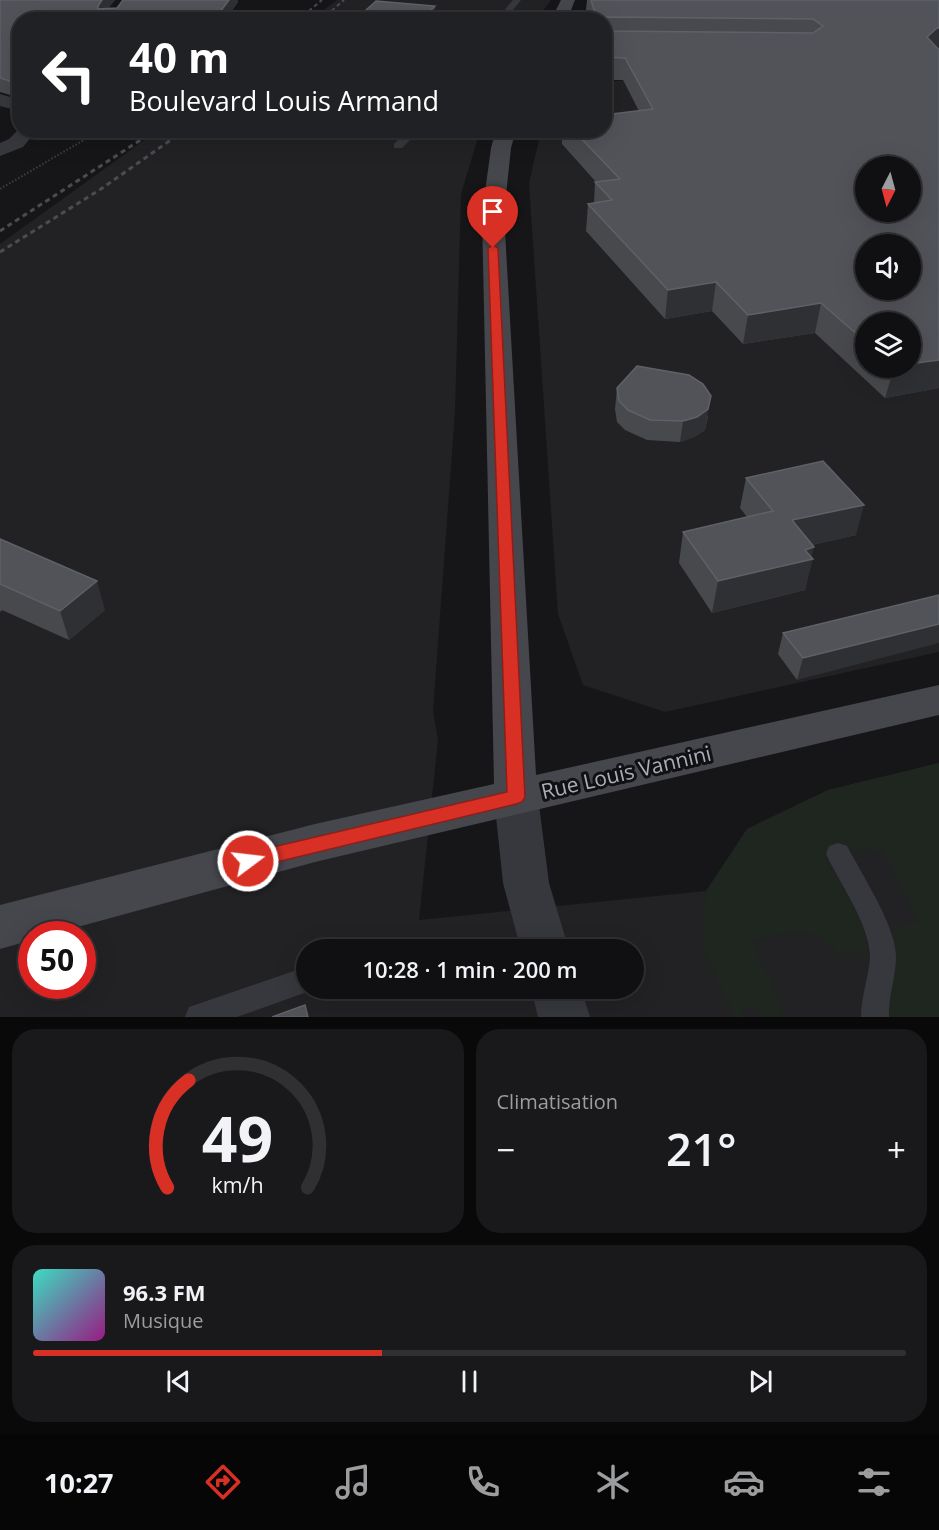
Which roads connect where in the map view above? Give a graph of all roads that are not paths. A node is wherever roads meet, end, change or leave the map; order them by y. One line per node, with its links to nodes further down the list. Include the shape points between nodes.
1 (517, 0): 2 (lane)
2 (507, 12)
3 (23, 138): 7 (street)
4 (407, 138): 6 (lane)
5 (504, 138): 9 (main road, via 493,214)
6 (398, 146)
7 (4, 149)
8 (939, 700): 9 (main road, Rue Louis Vannini)
9 (516, 797): 11 (main road, Rue Louis Vannini, via 315,843); 12 (street, via 526,883)
10 (838, 854): 17 (lane, via 880,937 884,956 874,997)
11 (0, 927)
12 (542, 939)
13 (296, 983): 15 (lane)
14 (559, 999): 16 (street)
15 (199, 1017)
16 (564, 1017)
17 (875, 1017)

